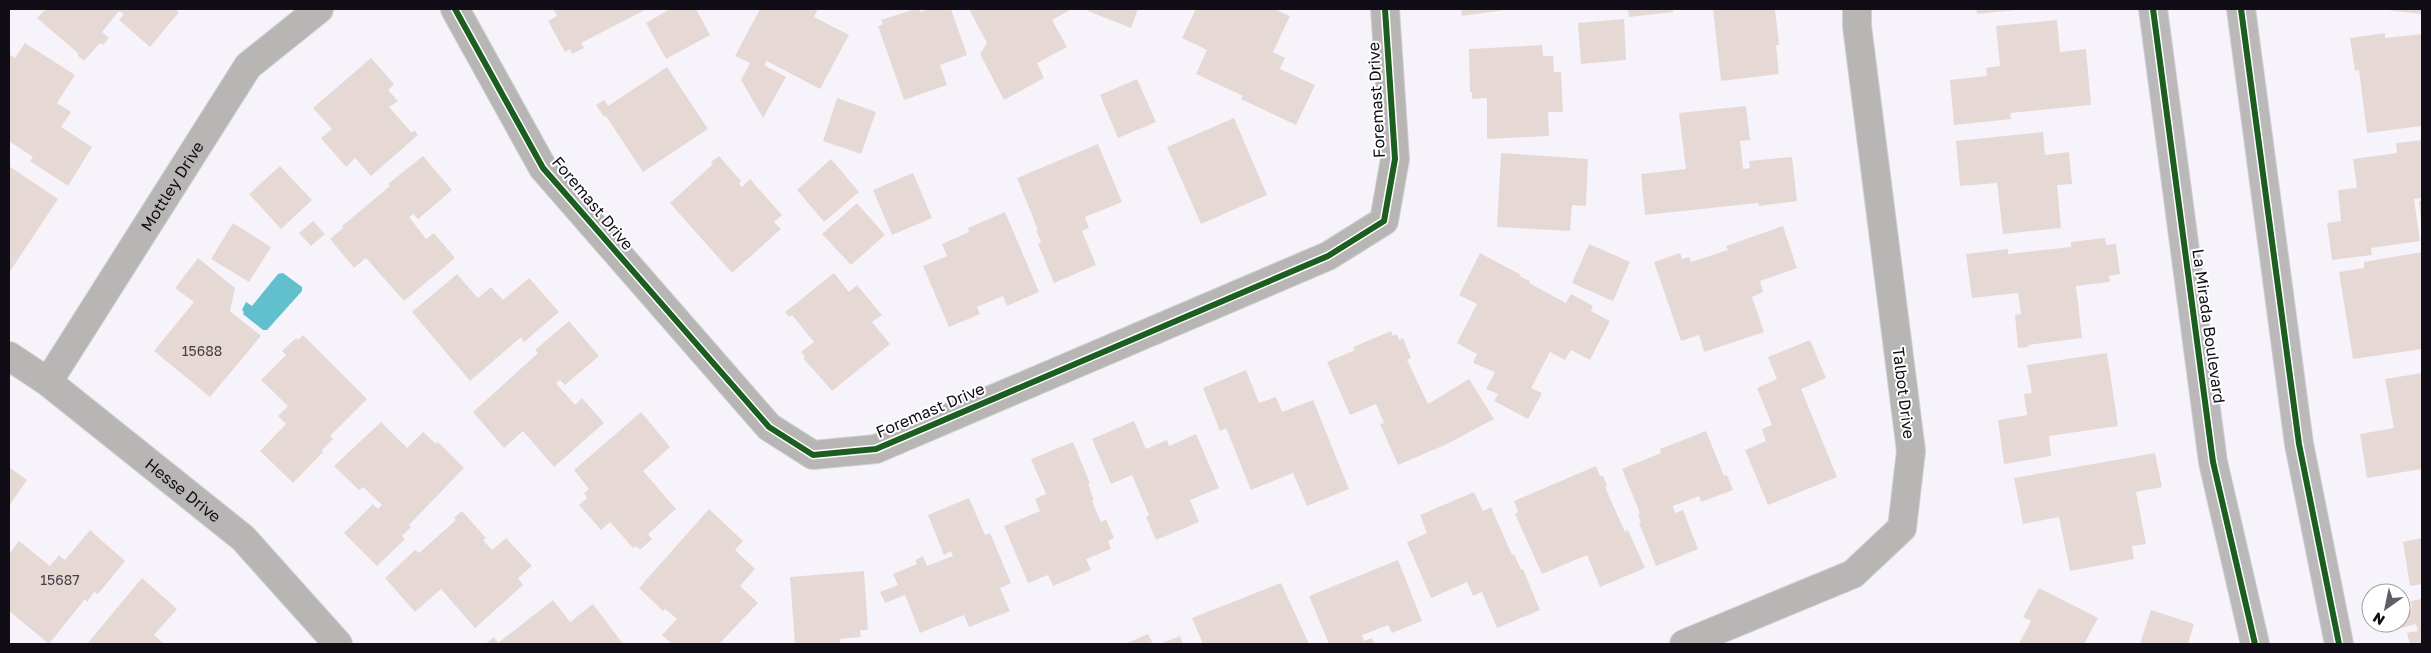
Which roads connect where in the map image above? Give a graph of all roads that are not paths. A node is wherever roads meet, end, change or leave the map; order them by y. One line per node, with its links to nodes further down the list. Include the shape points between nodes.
1 (319, 9): 8 (street, Mottley Drive, via 248,66)
2 (455, 9): 3 (street, Foremast Drive, via 543,168 769,427 813,455 876,449 1328,256 1384,221 1395,159)
3 (1385, 9)
4 (1857, 9): 10 (street, Talbot Drive, via 1911,450 1902,528 1853,574)
5 (2153, 9): 11 (main road, La Mirada Boulevard, via 2213,462)
6 (2241, 9): 12 (main road, via 2299,444)
7 (9, 356): 8 (street, Hesse Drive)
8 (48, 382): 9 (street, Hesse Drive, via 243,538)
9 (338, 644)
10 (1684, 644)
11 (2255, 644)
12 (2339, 644)

